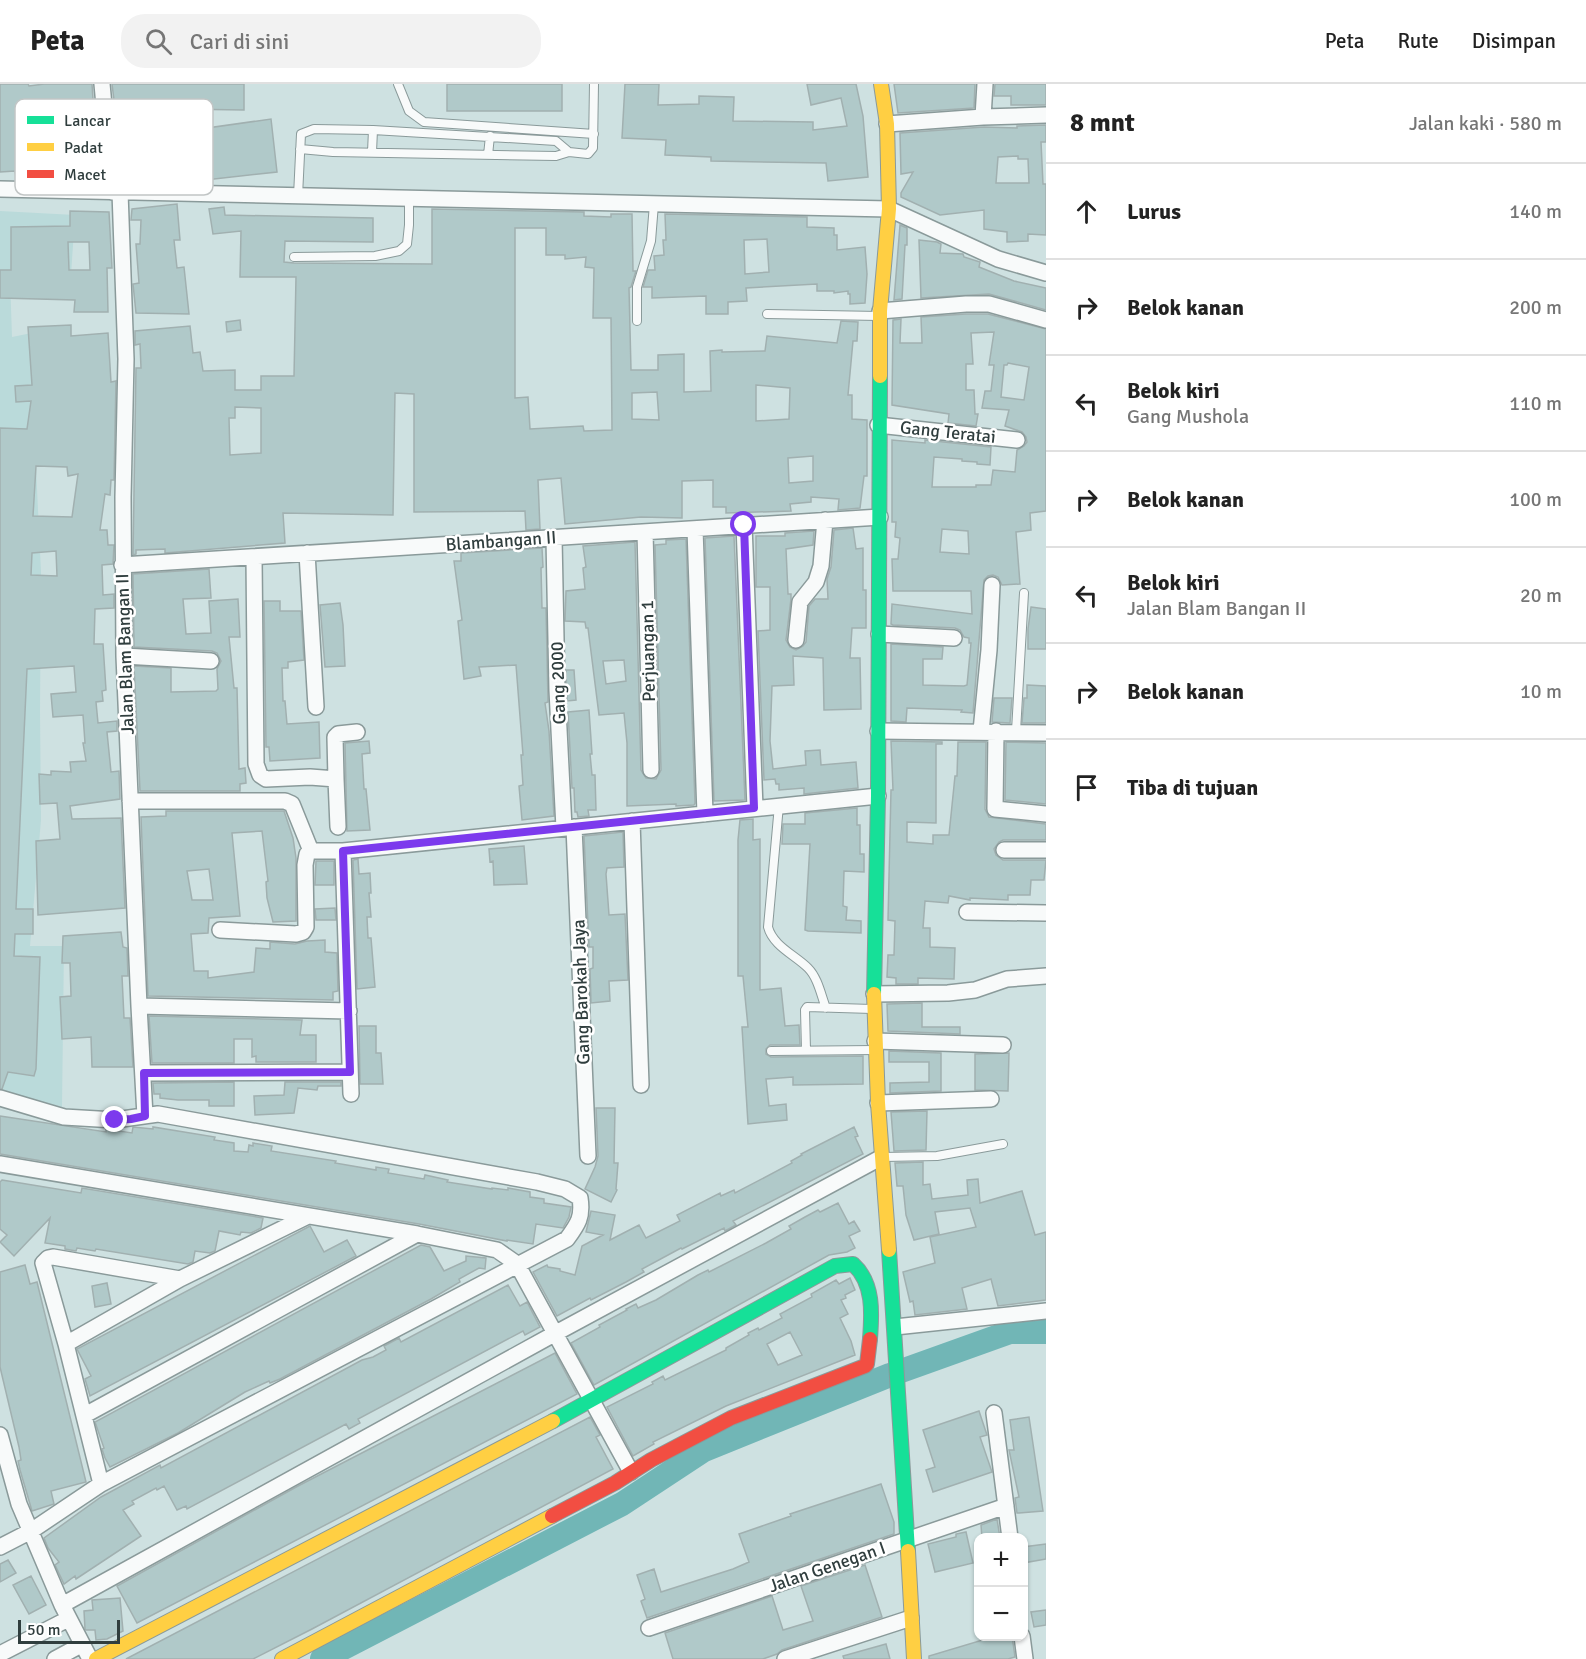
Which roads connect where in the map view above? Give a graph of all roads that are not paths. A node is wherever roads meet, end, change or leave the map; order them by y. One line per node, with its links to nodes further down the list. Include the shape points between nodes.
1 (102, 84): 6 (street, Jalan Blam Bangan II)
2 (398, 84): 11 (lane, via 409,111 424,122)
3 (594, 84): 11 (lane)
4 (881, 84): 9 (street)
5 (985, 84): 8 (street)
6 (104, 99)
7 (1046, 115): 8 (street)
8 (983, 117): 9 (street)
9 (888, 124): 24 (street)
10 (373, 130): 12 (lane); 13 (lane, via 314,129 301,134); 14 (lane)
11 (594, 134): 15 (lane, via 591,152)
12 (490, 136): 15 (lane, via 556,141); 16 (lane)
13 (300, 149): 14 (lane); 21 (lane)
14 (372, 152): 16 (lane)
15 (569, 152): 16 (lane, via 556,156)
16 (488, 155)
17 (0, 189): 18 (street)
18 (15, 189)
19 (213, 194): 21 (street)
20 (116, 195): 41 (street, Jalan Blam Bangan II, via 126,359)
21 (298, 196): 22 (street)
22 (409, 198): 23 (street); 25 (lane, via 406,244 399,251 375,256)
23 (654, 204): 24 (street); 30 (lane, via 651,241 637,287)
24 (889, 209): 26 (street, via 998,259); 27 (street)
25 (294, 257)
26 (1046, 273)
27 (880, 313): 28 (lane); 29 (street, via 988,304); 31 (street)
28 (767, 314)
29 (1046, 320)
30 (636, 321)
31 (878, 425): 32 (street, Gang Teratai); 33 (street)
32 (1017, 440)
33 (868, 517): 34 (street, Blambangan II); 44 (street)
34 (825, 520): 35 (street, Blambangan II); 46 (street, via 821,566 816,582 800,602)
35 (744, 525): 36 (street, Blambangan II); 60 (street)
36 (695, 529): 37 (street, Blambangan II); 61 (street)
37 (645, 532): 38 (street, Blambangan II); 55 (street, Perjuangan 1)
38 (554, 538): 39 (street, Blambangan II); 65 (street, Gang 2000, via 557,690)
39 (307, 553): 40 (street, Blambangan II); 49 (street)
40 (254, 557): 41 (street, Blambangan II); 56 (street, via 256,764 260,775 267,779)
41 (122, 565): 47 (street, Jalan Blam Bangan II)
42 (992, 585): 51 (street)
43 (1024, 593): 52 (lane)
44 (879, 634): 45 (street); 50 (street)
45 (954, 638)
46 (796, 640)
47 (124, 656): 48 (street); 58 (street, Jalan Blam Bangan II)
48 (211, 661)
49 (316, 706)
50 (878, 731): 51 (street); 57 (street)
51 (989, 731): 52 (street); 62 (street, via 995,809)
52 (1016, 731): 54 (street)
53 (357, 732): 56 (street, via 335,737)
54 (1046, 733)
55 (651, 770)
56 (336, 779): 64 (street)
57 (866, 797): 59 (street); 74 (street)
58 (130, 801): 68 (street, via 285,801 292,804); 75 (street, Jalan Blam Bangan II)
59 (779, 805): 60 (street); 76 (lane, via 768,927 773,939 809,969)
60 (754, 808): 61 (street)
61 (705, 814): 63 (street)
62 (1046, 814)
63 (632, 821): 65 (street); 84 (street)
64 (338, 827)
65 (569, 828): 69 (street); 91 (street, Gang Barokah Jaya)
66 (1004, 850): 67 (street)
67 (1046, 850)
68 (311, 851): 69 (street); 72 (street, via 305,865 303,932)
69 (343, 851): 77 (street)
70 (967, 912): 71 (street)
71 (1046, 913)
72 (220, 930)
73 (1046, 976): 74 (street, via 1007,979 975,990)
74 (874, 1002): 76 (lane); 78 (street)
75 (139, 1006): 77 (street); 83 (street, Jalan Blam Bangan II)
76 (826, 1008): 80 (lane, via 809,1006 805,1010)
77 (349, 1011): 82 (street)
78 (875, 1045): 79 (street); 80 (lane); 88 (street)
79 (1003, 1045)
80 (806, 1050): 81 (lane)
81 (771, 1051)
82 (350, 1072): 83 (street); 85 (street)
83 (144, 1073): 89 (street, Jalan Blam Bangan II)
84 (641, 1085)
85 (351, 1094)
86 (0, 1098): 89 (street, via 64,1118 131,1119)
87 (991, 1099): 88 (street)
88 (878, 1103): 92 (street)
89 (145, 1110): 96 (street, via 537,1182 575,1193 582,1212 567,1239)
90 (1003, 1144): 92 (lane, via 937,1156)
91 (588, 1156)
92 (882, 1157): 99 (street); 100 (street)
93 (0, 1164): 94 (street)
94 (306, 1217): 95 (street); 97 (street)
95 (417, 1234): 96 (street, via 497,1250); 104 (street)
96 (517, 1264): 100 (street); 108 (street)
97 (180, 1279): 101 (street); 101 (street, via 48,1258 43,1266)
98 (1046, 1311): 99 (street)
99 (894, 1327): 112 (street)
100 (556, 1333): 102 (street); 114 (street)
101 (66, 1344): 104 (street)
102 (592, 1401): 107 (street); 107 (street, via 835,1266 853,1264 864,1273 872,1336 865,1366 731,1418); 122 (street)
103 (994, 1413): 109 (street)
104 (85, 1415): 108 (street)
105 (0, 1435): 106 (street)
106 (3, 1456): 110 (street)
107 (631, 1472): 123 (street)
108 (101, 1484): 110 (street)
109 (1006, 1506): 111 (street); 112 (street, Jalan Genegan I)
110 (31, 1532): 113 (street); 114 (street)
111 (1009, 1533)
112 (906, 1540): 115 (street); 116 (street, Jalan Genegan I)
113 (0, 1547)
114 (65, 1612): 118 (street); 119 (street)
115 (911, 1618): 124 (street); 125 (street)
116 (649, 1629)
117 (1023, 1641): 126 (street)
118 (81, 1646): 120 (street); 121 (street)
119 (0, 1654)
120 (55, 1659)
121 (90, 1659)
122 (96, 1659)
123 (282, 1659)
124 (785, 1659)
125 (914, 1659)
126 (1025, 1659)

